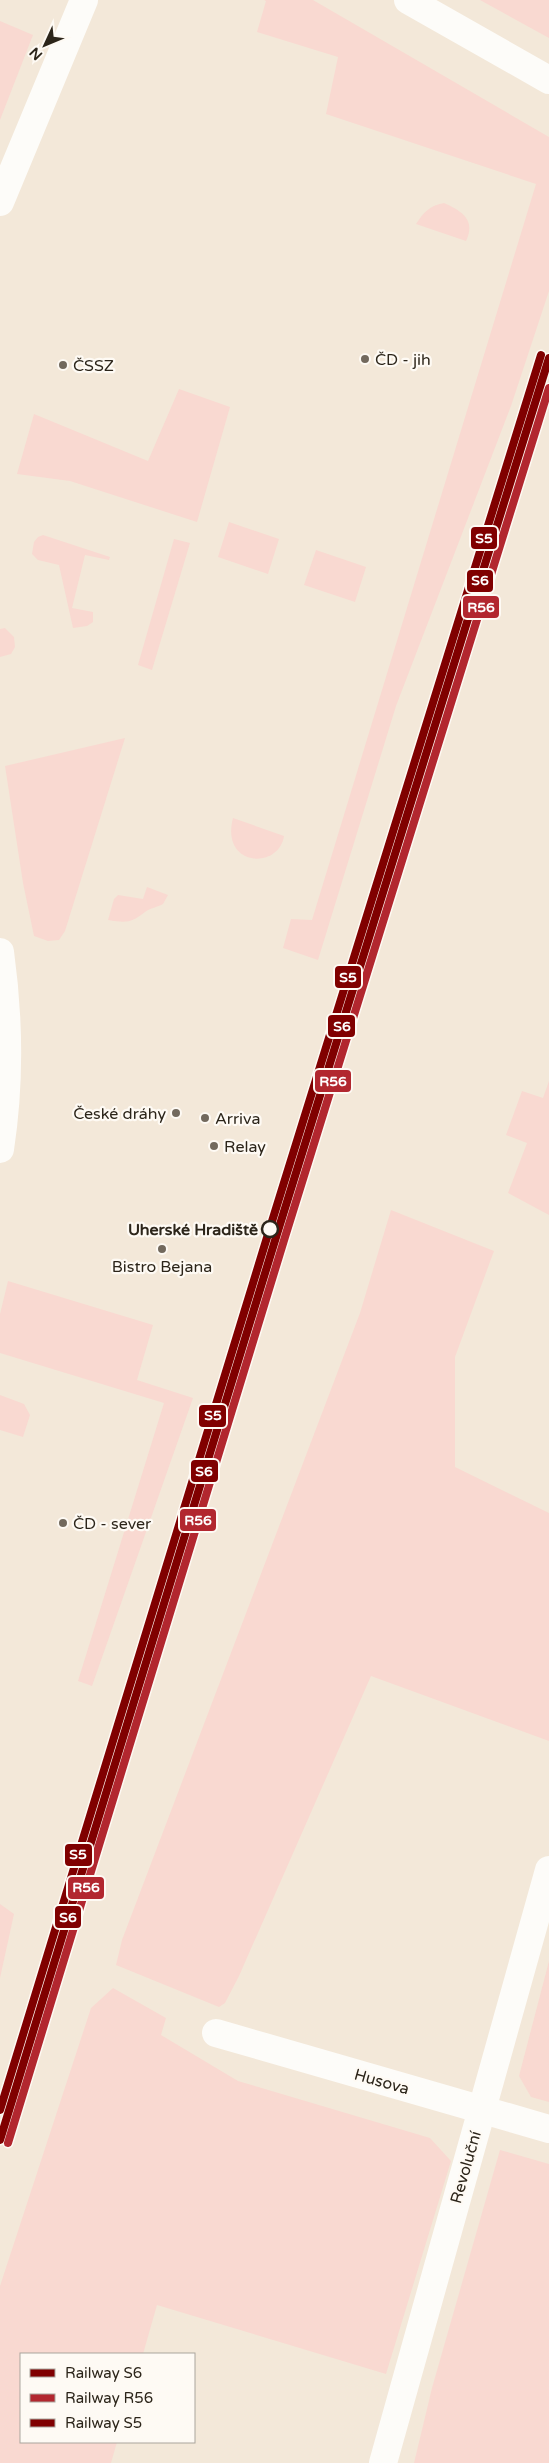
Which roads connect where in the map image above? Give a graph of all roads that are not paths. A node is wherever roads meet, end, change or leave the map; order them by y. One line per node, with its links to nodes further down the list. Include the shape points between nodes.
1 (84, 0): 4 (street)
2 (408, 0): 3 (street)
3 (549, 80)
4 (0, 202)
5 (0, 952): 6 (street, via 7,1058)
6 (0, 1149)
7 (549, 1870): 9 (street, Revoluční)
8 (216, 2033): 9 (street, Husova)
9 (481, 2110): 10 (street, Husova); 11 (street, Revoluční)
10 (549, 2129)
11 (382, 2463)

